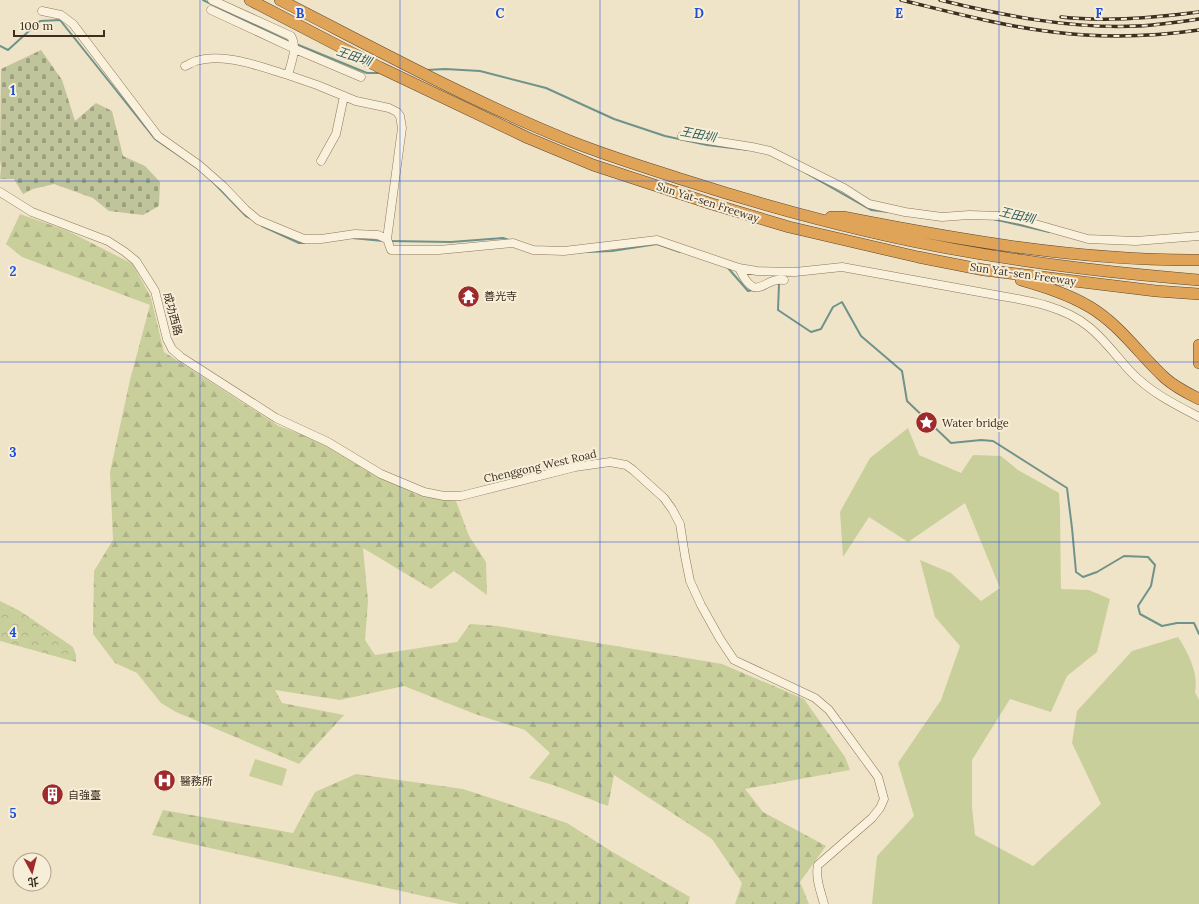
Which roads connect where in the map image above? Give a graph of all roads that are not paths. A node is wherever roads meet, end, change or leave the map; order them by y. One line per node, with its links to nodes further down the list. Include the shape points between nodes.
1 (212, 0): 6 (street, via 291,36)
2 (250, 0): 21 (highway, Sun Yat-sen Freeway, via 425,90 585,162 796,229)
3 (280, 0): 14 (highway, Sun Yat-sen Freeway, via 439,82 599,152 726,194)
4 (211, 10): 6 (street)
5 (42, 11): 16 (street, via 61,15 73,24 158,136 223,186 258,220 304,239 355,234 378,235)
6 (295, 49): 8 (street); 9 (street)
7 (185, 66): 8 (street, via 196,61 227,59)
8 (288, 75): 10 (street)
9 (361, 77)
10 (344, 96): 12 (street, via 336,134); 16 (street, via 389,108 400,116 402,128)
11 (682, 136): 15 (street, via 770,151 844,188 869,204 905,212 942,217 1000,216 1088,239 1136,241)
12 (321, 160)
13 (0, 192): 29 (street, Chenggong West Road, via 32,212 108,241 125,252 136,261 155,291 167,339 172,349 181,357 276,418 328,442 381,474 424,492 461,496 575,467 610,462 626,465 633,470 664,498 680,524 690,581 701,605 734,660 815,698 829,710 878,777 884,799 880,808 818,865 816,871)
14 (815, 218): 17 (highway, via 843,217 938,236); 23 (highway, Sun Yat-sen Freeway, via 880,234 1019,260)
15 (1199, 236)
16 (387, 241): 20 (street, via 391,250 439,250 513,243 533,250 564,251 657,240)
17 (1035, 249): 18 (highway); 19 (highway, via 1088,255)
18 (1199, 253)
19 (1199, 260)
20 (740, 268): 22 (street, via 744,279 756,288 776,279); 28 (street, via 795,272 842,267 1027,300 1066,312 1089,327 1132,373 1158,395)
21 (984, 270): 24 (highway, Sun Yat-sen Freeway); 27 (highway, via 1055,290 1090,307 1133,344 1165,378)
22 (784, 280)
23 (1199, 280)
24 (1199, 294)
25 (1199, 344): 26 (highway)
26 (1199, 363)
27 (1199, 399)
28 (1199, 417)
29 (824, 904)

